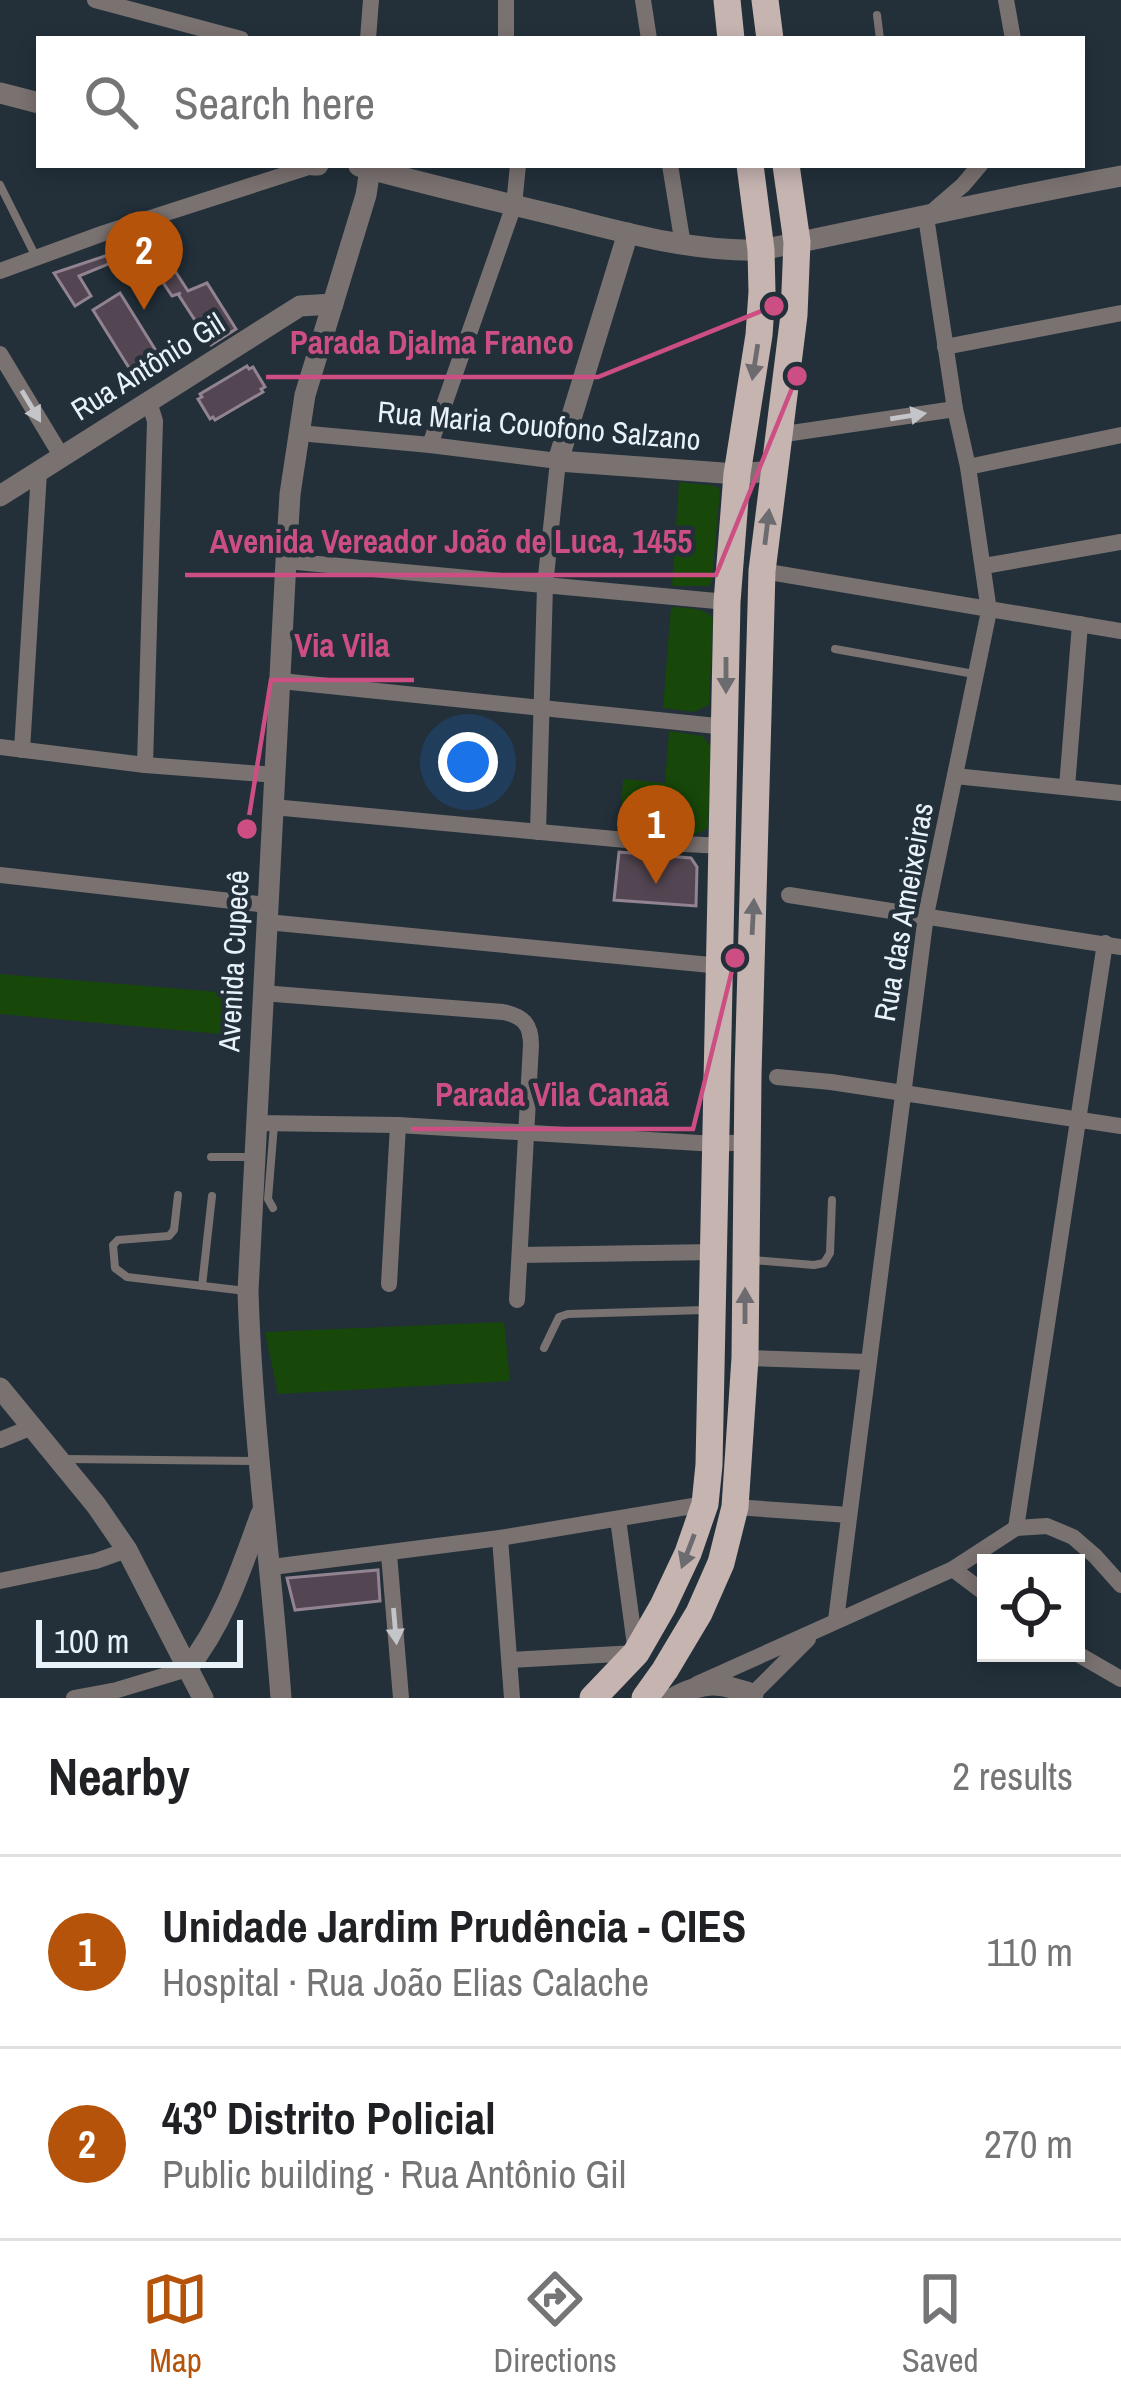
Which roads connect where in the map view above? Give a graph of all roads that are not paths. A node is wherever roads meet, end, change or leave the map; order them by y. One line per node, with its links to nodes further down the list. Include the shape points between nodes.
1 (95, 0): 9 (street)
2 (370, 0): 10 (street)
3 (506, 0): 11 (street)
4 (643, 0): 12 (street)
5 (728, 0): 13 (main road)
6 (765, 0): 14 (main road)
7 (1006, 0): 16 (street)
8 (877, 16): 15 (lane)
9 (230, 36)
10 (368, 36)
11 (506, 36)
12 (649, 36)
13 (731, 36)
14 (770, 36)
15 (880, 36)
16 (1012, 36)
17 (0, 93): 18 (street)
18 (36, 102)
19 (306, 168): 35 (street)
20 (366, 168): 37 (street, Avenida Cupecê, via 367,195)
21 (374, 168): 29 (street)
22 (518, 168): 29 (street)
23 (670, 168): 33 (street)
24 (750, 168): 34 (main road)
25 (786, 168): 32 (main road)
26 (977, 168): 30 (street)
27 (1121, 176): 30 (street)
28 (0, 185): 35 (lane)
29 (514, 205): 31 (street); 46 (street)
30 (926, 217): 32 (street); 39 (street, Rua das Ameixeiras)
31 (628, 233): 33 (street); 48 (street)
32 (797, 242): 34 (street); 44 (main road)
33 (683, 245): 34 (street)
34 (761, 250): 52 (main road, one-way to 52, via 759,335)
35 (37, 258): 36 (street)
36 (0, 271)
37 (333, 304): 41 (street, Rua Antônio Gil, via 300,306); 43 (street, Avenida Cupecê)
38 (1121, 313): 39 (street)
39 (945, 347): 42 (street, Rua das Ameixeiras)
40 (0, 355): 47 (street, one-way to 47)
41 (149, 402): 47 (street, Rua Antônio Gil); 70 (street, via 155,421)
42 (955, 409): 44 (street, one-way to 42); 49 (street, Rua das Ameixeiras)
43 (299, 434): 46 (street, Rua Maria Couofono Salzano); 55 (street, Avenida Cupecê)
44 (778, 435): 50 (main road)
45 (1121, 435): 49 (street)
46 (430, 445): 48 (street, Rua Maria Couofono Salzano)
47 (62, 457): 51 (street, Rua Antônio Gil)
48 (558, 461): 52 (street, Rua Maria Couofono Salzano); 58 (street)
49 (968, 466): 56 (street, Rua das Ameixeiras)
50 (774, 471): 52 (street, Rua Maria Couofono Salzano); 57 (main road, one-way to 50)
51 (39, 472): 53 (street, Rua Antônio Gil); 69 (street)
52 (736, 474): 59 (main road)
53 (0, 496)
54 (1121, 542): 56 (street)
55 (286, 561): 58 (street); 65 (street, Avenida Cupecê)
56 (984, 566): 60 (street, Rua das Ameixeiras)
57 (761, 572): 60 (street); 92 (main road, one-way to 57)
58 (545, 586): 59 (street); 66 (street)
59 (727, 602): 67 (main road, one-way to 67)
60 (989, 611): 61 (street); 64 (street, Rua das Ameixeiras)
61 (1080, 624): 62 (street); 73 (street)
62 (1121, 631)
63 (835, 649): 64 (lane)
64 (975, 674): 72 (street, Rua das Ameixeiras)
65 (281, 681): 66 (street); 71 (street, Avenida Cupecê)
66 (540, 708): 67 (street); 76 (street)
67 (726, 727): 77 (main road)
68 (0, 748): 69 (street)
69 (22, 750): 70 (street)
70 (145, 765): 71 (street)
71 (276, 775): 75 (street, Avenida Cupecê)
72 (955, 776): 73 (street); 81 (street, Rua das Ameixeiras)
73 (1066, 787): 74 (street)
74 (1121, 793)
75 (273, 806): 76 (street); 80 (street, Avenida Cupecê)
76 (538, 832): 77 (street)
77 (723, 846): 83 (main road)
78 (0, 875): 80 (street)
79 (789, 895): 81 (street)
80 (267, 914): 83 (street); 84 (street, Avenida Cupecê)
81 (926, 915): 82 (street); 86 (street, Rua das Ameixeiras)
82 (1113, 945): 87 (street)
83 (721, 966): 93 (main road)
84 (262, 993): 88 (street, Avenida Cupecê); 91 (street, via 520,1017 531,1031)
85 (777, 1077): 86 (street)
86 (903, 1093): 87 (street); 110 (street, Rua das Ameixeiras)
87 (1079, 1120): 90 (street); 121 (street)
88 (266, 1123): 89 (street); 95 (street, Avenida Cupecê); 99 (lane)
89 (398, 1125): 91 (street); 103 (street)
90 (1121, 1126)
91 (525, 1131): 93 (street); 101 (street)
92 (747, 1142): 93 (street); 102 (main road)
93 (716, 1144): 100 (main road)
94 (211, 1156): 95 (lane)
95 (255, 1157): 105 (street, Avenida Cupecê)
96 (178, 1196): 104 (lane, via 170,1236 118,1240 115,1268)
97 (212, 1196): 104 (lane)
98 (832, 1200): 102 (lane, via 824,1263)
99 (273, 1208)
100 (714, 1252): 101 (street); 107 (main road)
101 (520, 1255): 106 (street)
102 (746, 1260): 109 (main road, one-way to 102)
103 (389, 1284)
104 (202, 1286): 105 (lane)
105 (248, 1291): 115 (street, Avenida Cupecê)
106 (517, 1300)
107 (712, 1310): 108 (lane, via 568,1314); 116 (main road)
108 (544, 1348)
109 (745, 1358): 110 (street); 117 (main road)
110 (868, 1362): 119 (street, Rua das Ameixeiras)
111 (0, 1388): 112 (street)
112 (32, 1427): 113 (street); 114 (street)
113 (0, 1440)
114 (58, 1459): 115 (lane); 123 (street)
115 (260, 1461): 118 (street, Avenida Cupecê)
116 (704, 1504): 120 (street); 132 (main road, one-way to 132, via 663,1606)
117 (735, 1507): 119 (street); 138 (main road, via 721,1563)
118 (262, 1509): 125 (street, Avenida Cupecê); 135 (street, via 232,1596)
119 (848, 1515): 130 (street, Rua das Ameixeiras)
120 (618, 1519): 122 (street); 132 (street)
121 (1016, 1528): 126 (street); 128 (street, via 1047,1526 1073,1537)
122 (500, 1538): 124 (street); 134 (street)
123 (127, 1550): 127 (street); 135 (street)
124 (389, 1554): 125 (street); 143 (street, one-way to 143)
125 (272, 1567): 142 (street, Avenida Cupecê)
126 (953, 1569): 129 (street); 130 (street)
127 (0, 1581)
128 (1121, 1586)
129 (977, 1587)
130 (836, 1620): 131 (street)
131 (813, 1634): 137 (street); 139 (street)
132 (621, 1658): 134 (street); 145 (main road)
133 (1085, 1658): 136 (street)
134 (510, 1660): 144 (street)
135 (187, 1669): 140 (street); 141 (street)
136 (1121, 1679)
137 (697, 1684): 138 (street); 139 (street)
138 (662, 1695)
139 (752, 1696)
140 (74, 1698)
141 (202, 1698)
142 (281, 1698)
143 (401, 1698)
144 (512, 1698)
145 (593, 1698)

